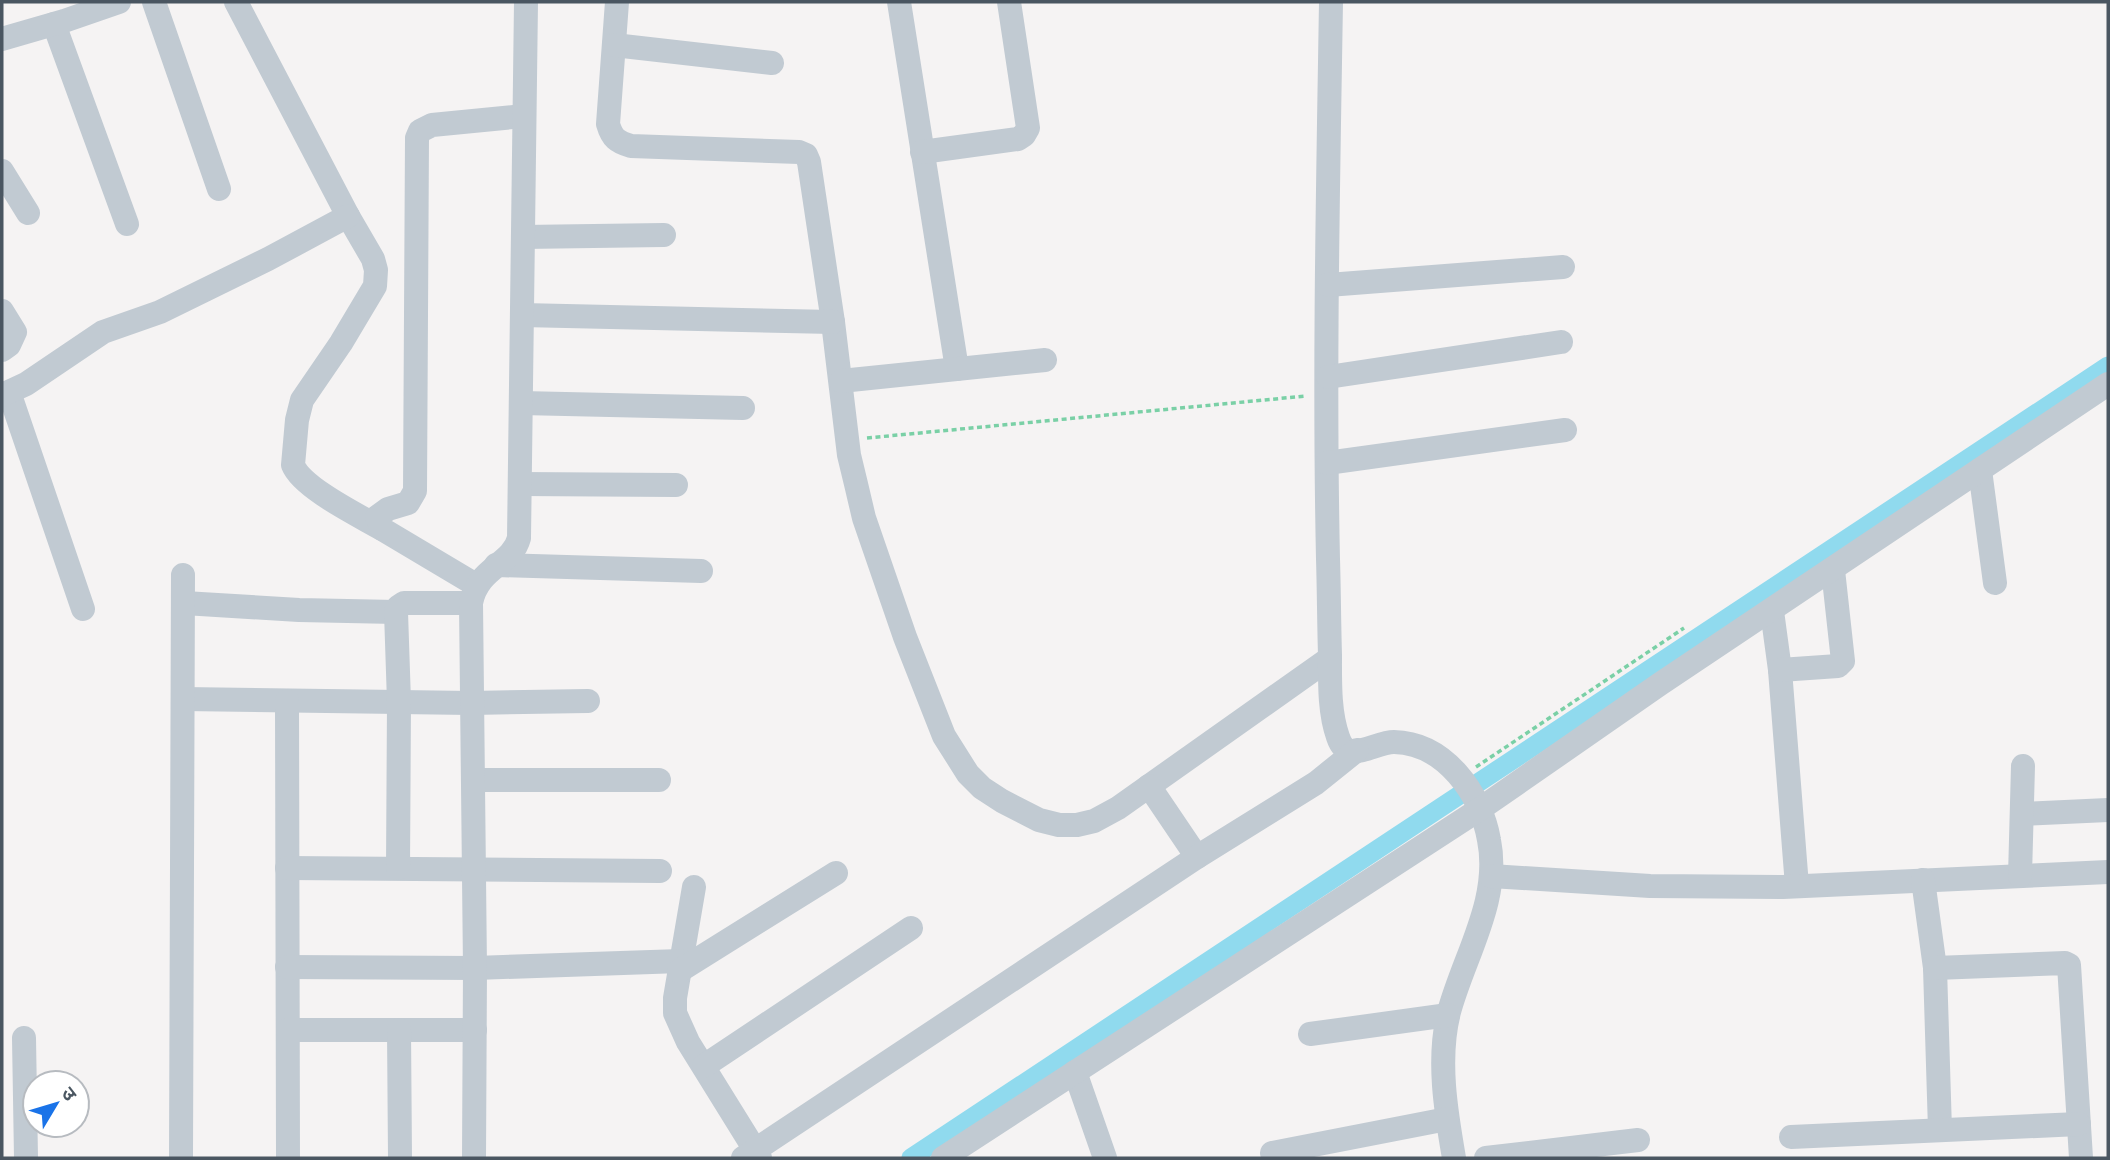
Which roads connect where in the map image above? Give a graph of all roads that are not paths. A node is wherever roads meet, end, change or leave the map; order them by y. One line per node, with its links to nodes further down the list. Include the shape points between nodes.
1 (119, 2): 9 (street)
2 (154, 2): 16 (street)
3 (236, 2): 18 (street)
4 (526, 2): 13 (street)
5 (617, 2): 11 (street)
6 (899, 2): 14 (street)
7 (1009, 2): 14 (street, via 1028,128 1024,135)
8 (1331, 2): 23 (street)
9 (54, 24): 10 (street); 19 (street)
10 (2, 39)
11 (614, 45): 12 (street); 26 (street, via 608,124 611,136 619,142 806,156)
12 (772, 63)
13 (524, 116): 21 (street); 42 (street, via 432,125 417,138 415,491 408,503 377,517)
14 (922, 152): 30 (street)
15 (2, 171): 17 (street)
16 (219, 189)
17 (28, 213)
18 (348, 216): 34 (street, via 160,312 97,336); 42 (street, via 373,259 377,278 302,400 293,465 307,484)
19 (127, 224)
20 (664, 235): 21 (street)
21 (523, 237): 25 (street)
22 (1563, 267): 23 (street)
23 (1328, 285): 33 (street)
24 (2, 311): 28 (street, via 15,332)
25 (522, 315): 26 (street); 35 (street)
26 (833, 321): 31 (street)
27 (1561, 342): 33 (street)
28 (2, 349)
29 (1045, 360): 30 (street)
30 (957, 369): 31 (street)
31 (841, 381): 64 (street, via 864,517 940,726 968,774 1002,801 1059,825 1094,821)
32 (2108, 384): 39 (street)
33 (1328, 385): 38 (street)
34 (5, 393): 50 (street)
35 (521, 403): 36 (street); 40 (street)
36 (743, 408)
37 (1565, 430): 38 (street)
38 (1327, 463): 53 (street)
39 (1980, 470): 44 (street); 47 (street)
40 (520, 484): 41 (street); 43 (street, via 517,546)
41 (676, 485)
42 (382, 529): 48 (street)
43 (496, 565): 45 (street); 48 (street)
44 (1833, 570): 51 (street); 54 (street, via 1843,661 1838,666)
45 (701, 571)
46 (183, 575): 49 (street)
47 (1995, 583)
48 (473, 594): 52 (street, via 404,603); 59 (street)
49 (184, 603): 52 (street); 55 (street)
50 (83, 609)
51 (1772, 611): 54 (street); 65 (street, via 1660,684)
52 (396, 612): 58 (street)
53 (1330, 658): 60 (street, via 1334,724 1343,747); 64 (street)
54 (1780, 670): 78 (street)
55 (183, 699): 56 (street); 101 (street)
56 (287, 701): 58 (street); 69 (street)
57 (588, 701): 59 (street)
58 (399, 702): 59 (street); 70 (street)
59 (471, 703): 62 (street)
60 (1357, 750): 65 (street, via 1392,742 1415,744 1446,762); 68 (street, via 1316,783)
61 (2023, 766): 67 (street)
62 (474, 780): 63 (street); 71 (street)
63 (659, 780)
64 (1149, 786): 68 (street)
65 (1470, 793): 75 (street, via 1490,842); 92 (street)
66 (2108, 810): 67 (street)
67 (2022, 814): 76 (street)
68 (1198, 857): 99 (street)
69 (287, 868): 70 (street); 82 (street)
70 (398, 868): 71 (street)
71 (474, 869): 72 (street); 83 (street)
72 (660, 871)
73 (2108, 872): 76 (street)
74 (836, 873): 81 (street)
75 (1491, 876): 78 (street, via 1650,886); 85 (street, via 1486,908)
76 (2020, 876): 77 (street)
77 (1923, 880): 78 (street); 84 (street)
78 (1797, 886)
79 (694, 887): 81 (street)
80 (911, 928): 91 (street)
81 (680, 966): 83 (street); 91 (street, via 675,1013)
82 (287, 967): 83 (street); 86 (street)
83 (475, 968): 88 (street)
84 (1935, 968): 94 (street, via 2068,963); 95 (street)
85 (1448, 1015): 89 (street); 93 (street, via 1444,1046)
86 (288, 1030): 87 (street); 102 (street)
87 (399, 1030): 88 (street); 103 (street)
88 (475, 1030): 104 (street)
89 (1310, 1034)
90 (24, 1038): 100 (street)
91 (704, 1066): 99 (street)
92 (1075, 1072): 105 (street); 106 (street)
93 (1447, 1119): 98 (street); 107 (street)
94 (2079, 1124): 95 (street); 109 (street)
95 (1940, 1130): 96 (street)
96 (1791, 1137)
97 (1638, 1140): 108 (street)
98 (1272, 1153)
99 (753, 1156)
100 (26, 1158)
101 (181, 1158)
102 (288, 1158)
103 (400, 1158)
104 (474, 1158)
105 (943, 1158)
106 (1105, 1158)
107 (1454, 1158)
108 (1486, 1158)
109 (2081, 1158)

